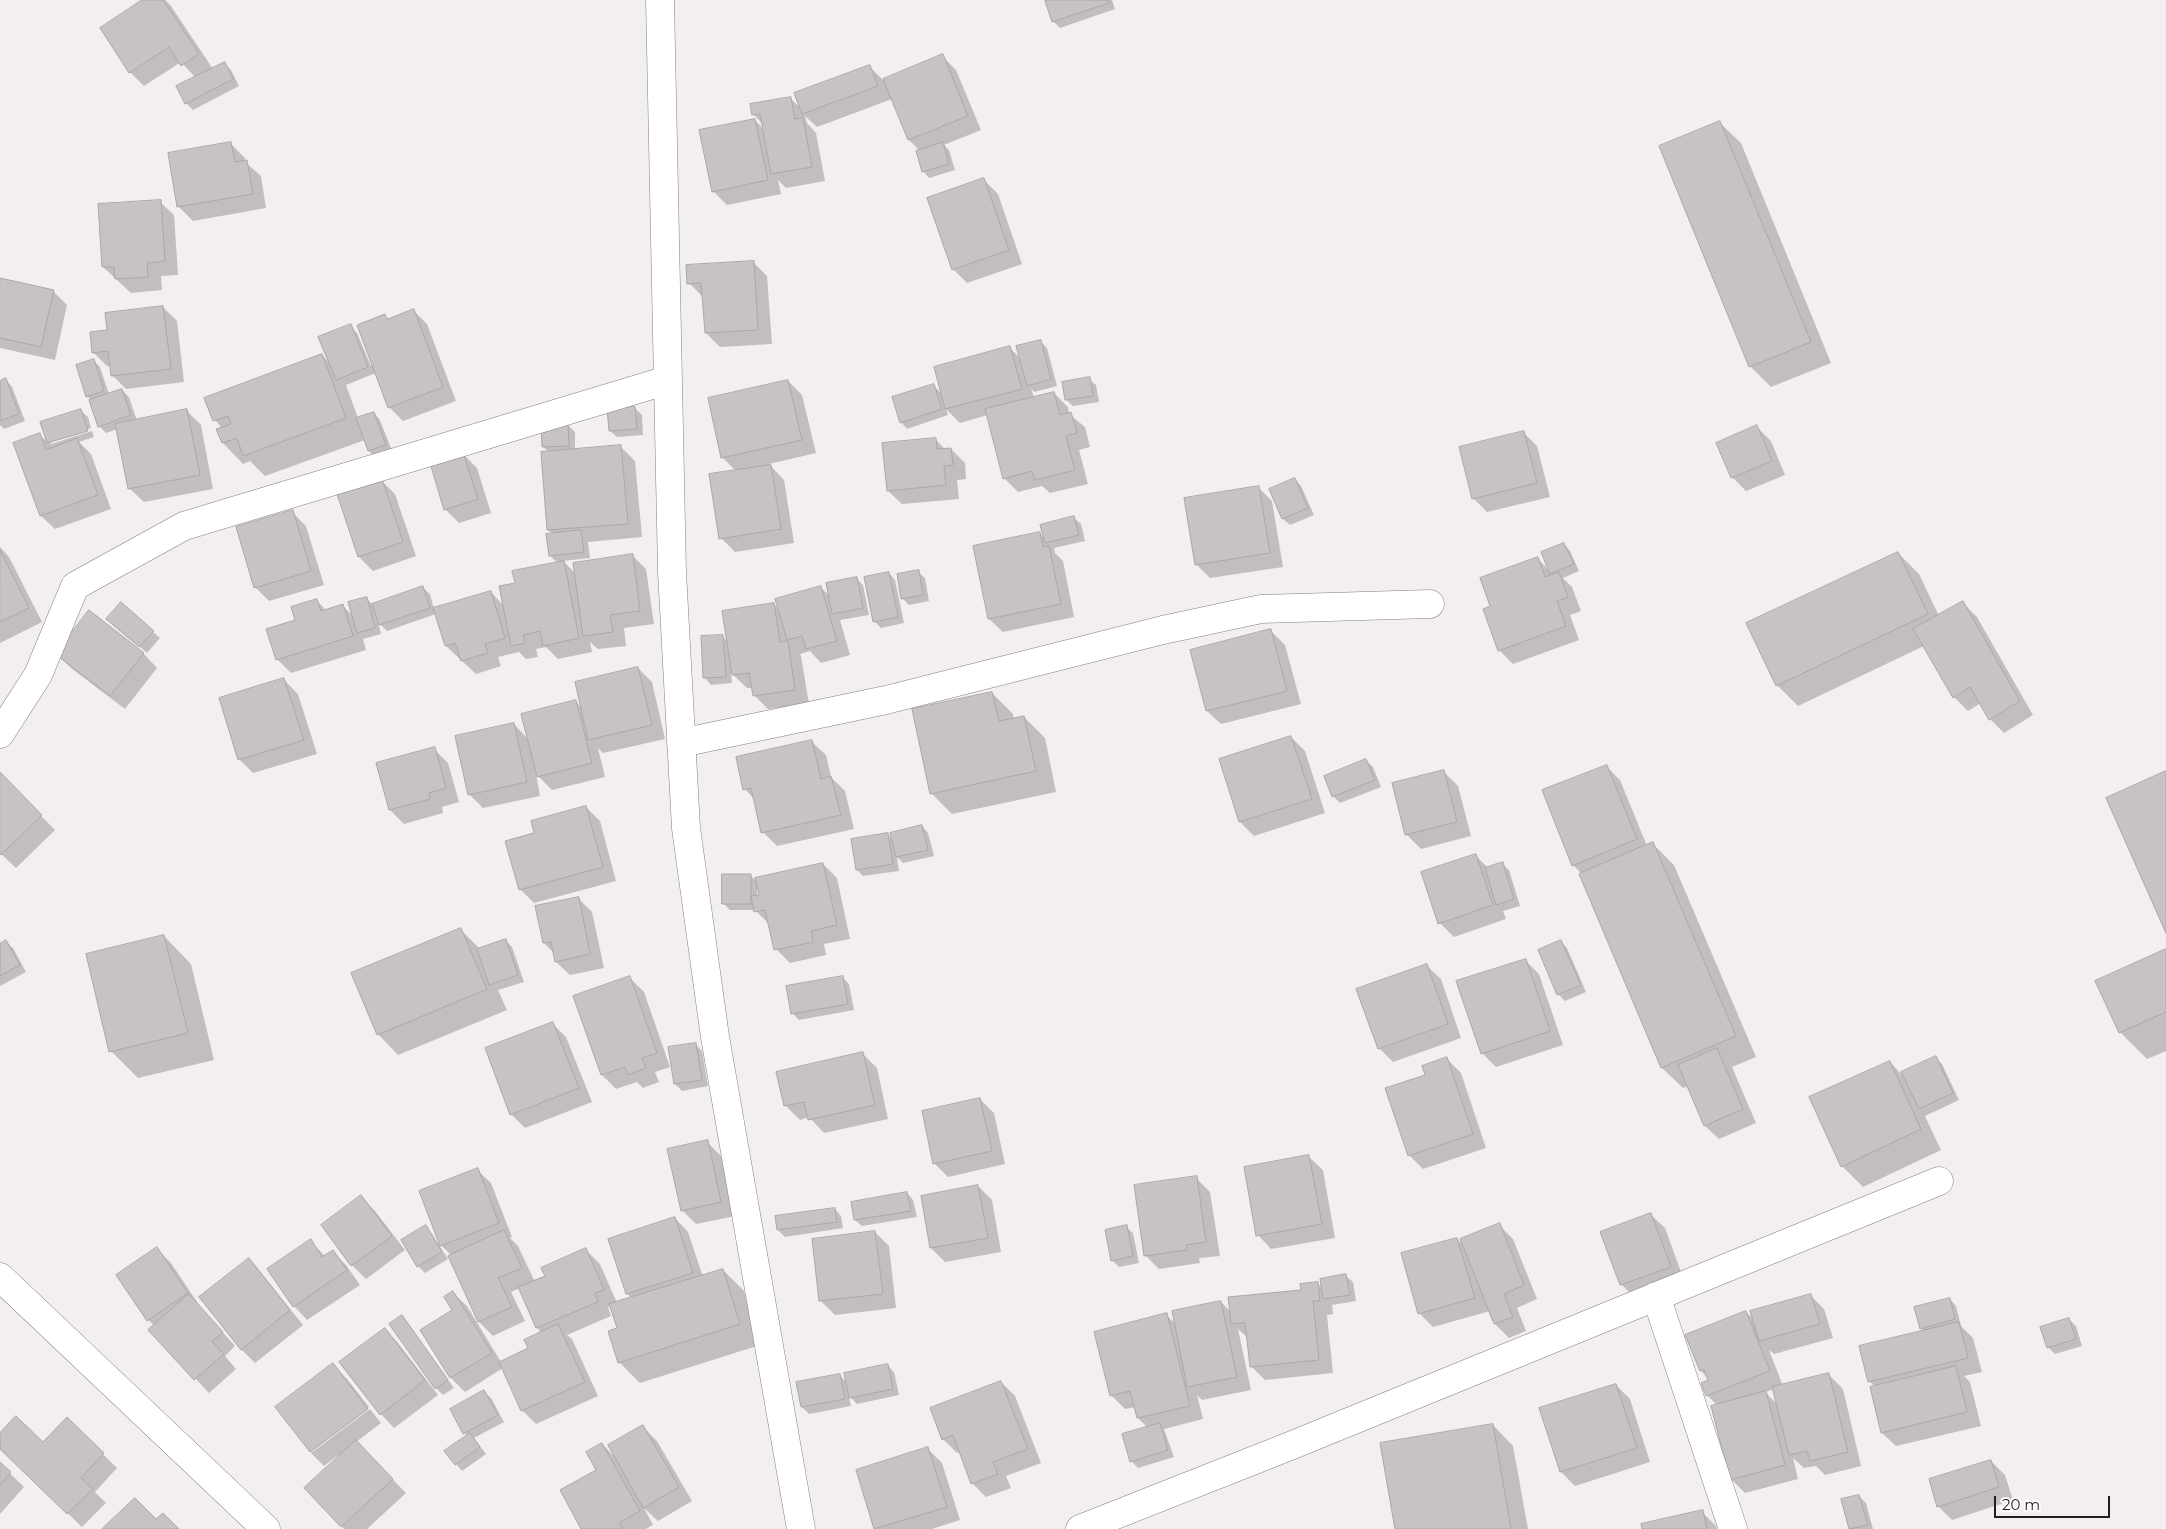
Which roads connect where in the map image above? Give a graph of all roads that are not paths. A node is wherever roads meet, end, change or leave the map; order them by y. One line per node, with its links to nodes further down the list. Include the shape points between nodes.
1 (660, 0): 2 (street)
2 (668, 380): 4 (street, via 184,526 75,586 38,675); 5 (street, via 672,572)
3 (1430, 604): 5 (street, via 1261,610 1163,630 886,700)
4 (0, 734)
5 (681, 743): 10 (street, via 686,828 715,1037)
6 (1939, 1181): 8 (street)
7 (0, 1277): 9 (street)
8 (1656, 1296): 11 (street); 12 (street)
9 (266, 1529)
10 (801, 1529)
11 (1080, 1529)
12 (1733, 1529)

